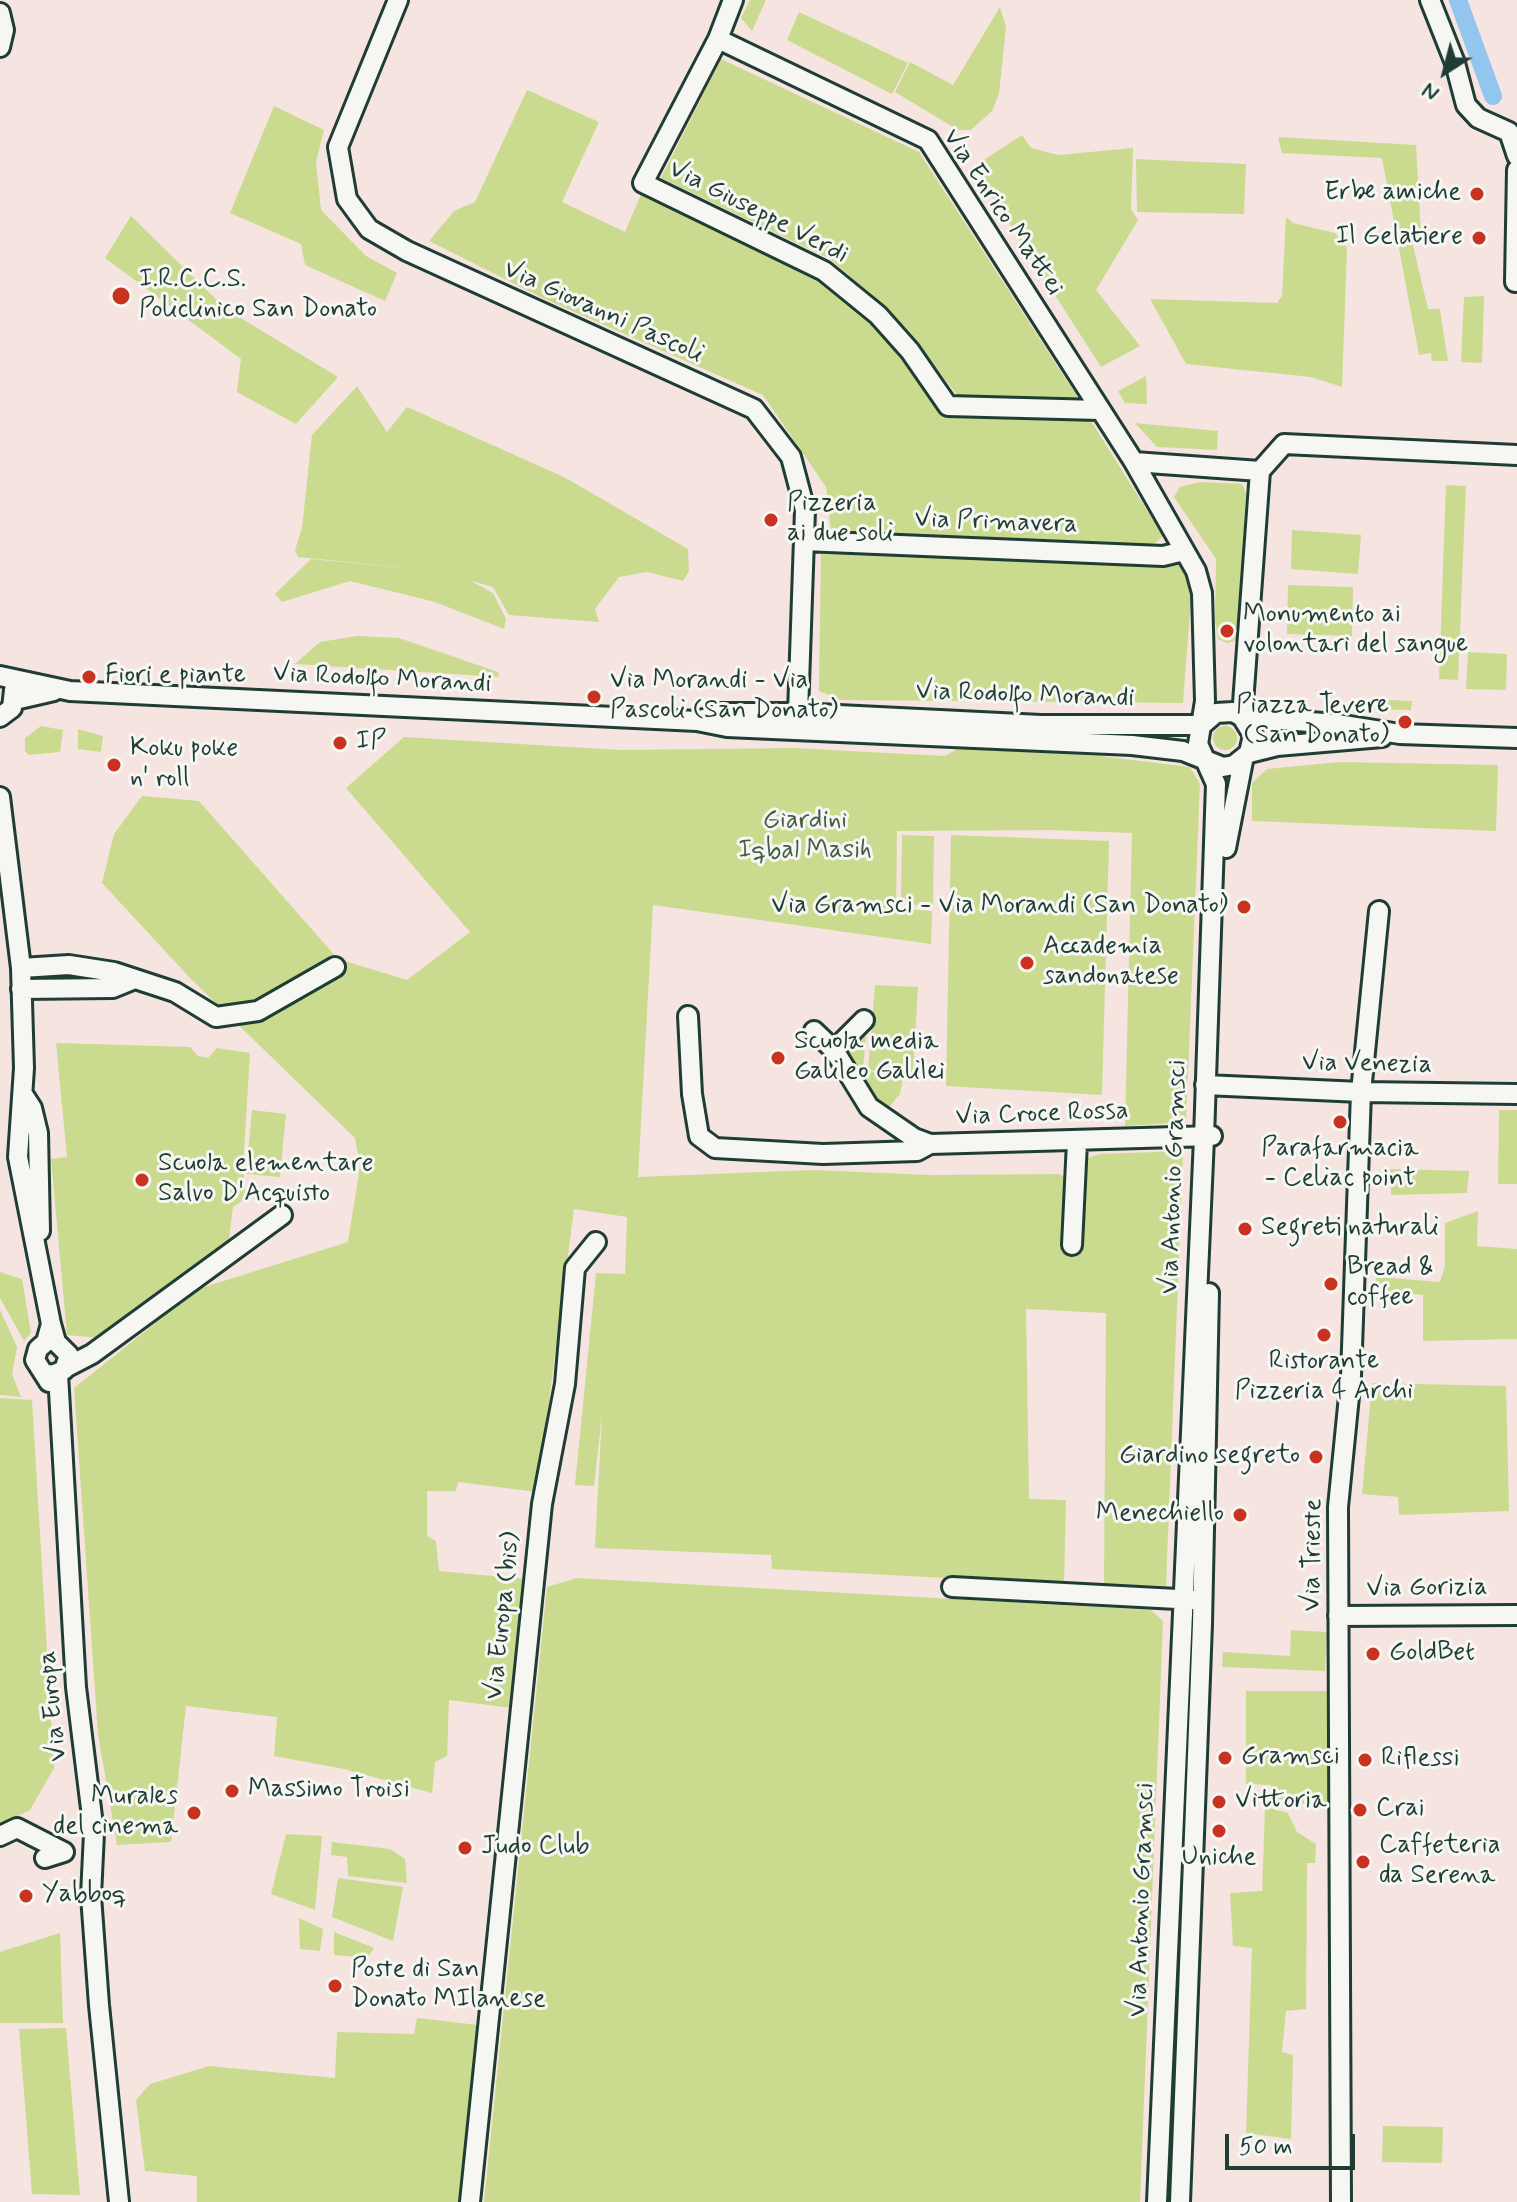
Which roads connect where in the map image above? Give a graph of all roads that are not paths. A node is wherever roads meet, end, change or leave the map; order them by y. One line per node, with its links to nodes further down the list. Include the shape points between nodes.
1 (398, 0): 16 (street, Via Giovanni Pascoli, via 338,147 347,199 369,229 432,263 754,409 791,457 805,510)
2 (733, 0): 5 (street)
3 (1430, 0): 7 (street, via 1466,105 1478,118 1509,132)
4 (0, 13): 6 (street)
5 (718, 39): 10 (street, Via Enrico Mattei, via 928,140); 10 (street, Via Giuseppe Verdi, via 643,183 824,271 878,315 948,406)
6 (0, 47)
7 (1517, 156)
8 (1517, 170): 9 (street)
9 (1515, 282)
10 (1099, 410): 12 (street, Via Enrico Mattei)
11 (1517, 455): 14 (street, via 1284,444)
12 (1134, 462): 13 (street); 15 (street, Via Enrico Mattei)
13 (1165, 464): 14 (street); 15 (street)
14 (1260, 471): 22 (street)
15 (1152, 494): 17 (street, Via Enrico Mattei)
16 (804, 541): 17 (street, Via Primavera, via 1163,556); 21 (street, Via Giovanni Pascoli)
17 (1184, 551): 24 (street, Via Enrico Mattei, via 1202,593)
18 (3, 677): 19 (street, Via Rodolfo Morandi); 20 (street, via 14,692)
19 (65, 690): 20 (street, Via Rodolfo Morandi); 23 (street, Via Rodolfo Morandi)
20 (7, 711): 25 (street)
21 (798, 713): 23 (street, Via Rodolfo Morandi, via 721,713); 24 (street, Via Rodolfo Morandi, via 1041,725); 28 (street, Via Rodolfo Morandi, via 812,723 982,729)
22 (1242, 717): 24 (street, via 1216,713); 26 (street); 29 (street, via 1253,735)
23 (705, 723): 28 (street, Via Rodolfo Morandi)
24 (1202, 725): 30 (street, via 1198,744)
25 (0, 734)
26 (1400, 734): 27 (street); 29 (street, via 1277,746)
27 (1517, 738)
28 (1000, 739): 30 (street, Via Rodolfo Morandi, via 1132,745)
29 (1246, 757): 30 (street, via 1223,767); 41 (street, Via Antonio Gramsci, via 1227,828)
30 (1206, 758): 41 (street, Via Antonio Gramsci, via 1216,784)
31 (0, 797): 34 (street, Via Europa)
32 (1379, 911): 42 (street, Via Trieste)
33 (335, 967): 35 (street, via 258,1011 216,1017 175,992)
34 (21, 968): 35 (street, via 69,965); 36 (street, Via Europa)
35 (135, 979): 36 (street, via 113,988)
36 (21, 989): 50 (street, Via Europa, via 23,1094 38,1133 41,1262)
37 (688, 1016): 46 (street, Via Croce Rossa, via 699,1136 715,1148 823,1154 917,1151)
38 (864, 1020): 40 (street)
39 (814, 1031): 40 (street)
40 (834, 1050): 46 (street, via 869,1107)
41 (1210, 1085): 42 (street, Via Venezia); 44 (street, Via Antonio Gramsci)
42 (1361, 1092): 43 (street, Via Venezia); 57 (street, Via Trieste, via 1351,1376 1338,1507)
43 (1517, 1094)
44 (1208, 1137): 45 (street, Via Croce Rossa); 54 (street, Via Antonio Gramsci); 55 (street, Via Antonio Gramsci)
45 (1077, 1142): 46 (street, Via Croce Rossa); 49 (street)
46 (930, 1144)
47 (282, 1215): 51 (street)
48 (596, 1242): 63 (street, Via Europa (bis), via 575,1268 565,1384 542,1504)
49 (1072, 1245)
50 (54, 1338): 51 (street); 52 (street, Via Europa, via 69,1355); 52 (street, Via Europa, via 35,1355 36,1364)
51 (92, 1354): 52 (street)
52 (56, 1371): 62 (street, Via Europa, via 76,1687 94,1833 91,1896 99,2005)
53 (952, 1587): 54 (street)
54 (1183, 1600): 55 (street); 60 (street, Via Antonio Gramsci)
55 (1202, 1601): 61 (street, Via Antonio Gramsci)
56 (1517, 1615): 57 (street, Via Gorizia)
57 (1338, 1616): 66 (street, Via Trieste)
58 (0, 1836): 59 (street, via 17,1828 64,1852)
59 (45, 1858)
60 (1168, 1915): 61 (street); 64 (street, Via Antonio Gramsci)
61 (1191, 1917): 65 (street, Via Antonio Gramsci)
62 (119, 2202)
63 (470, 2202)
64 (1157, 2202)
65 (1180, 2202)
66 (1341, 2202)

